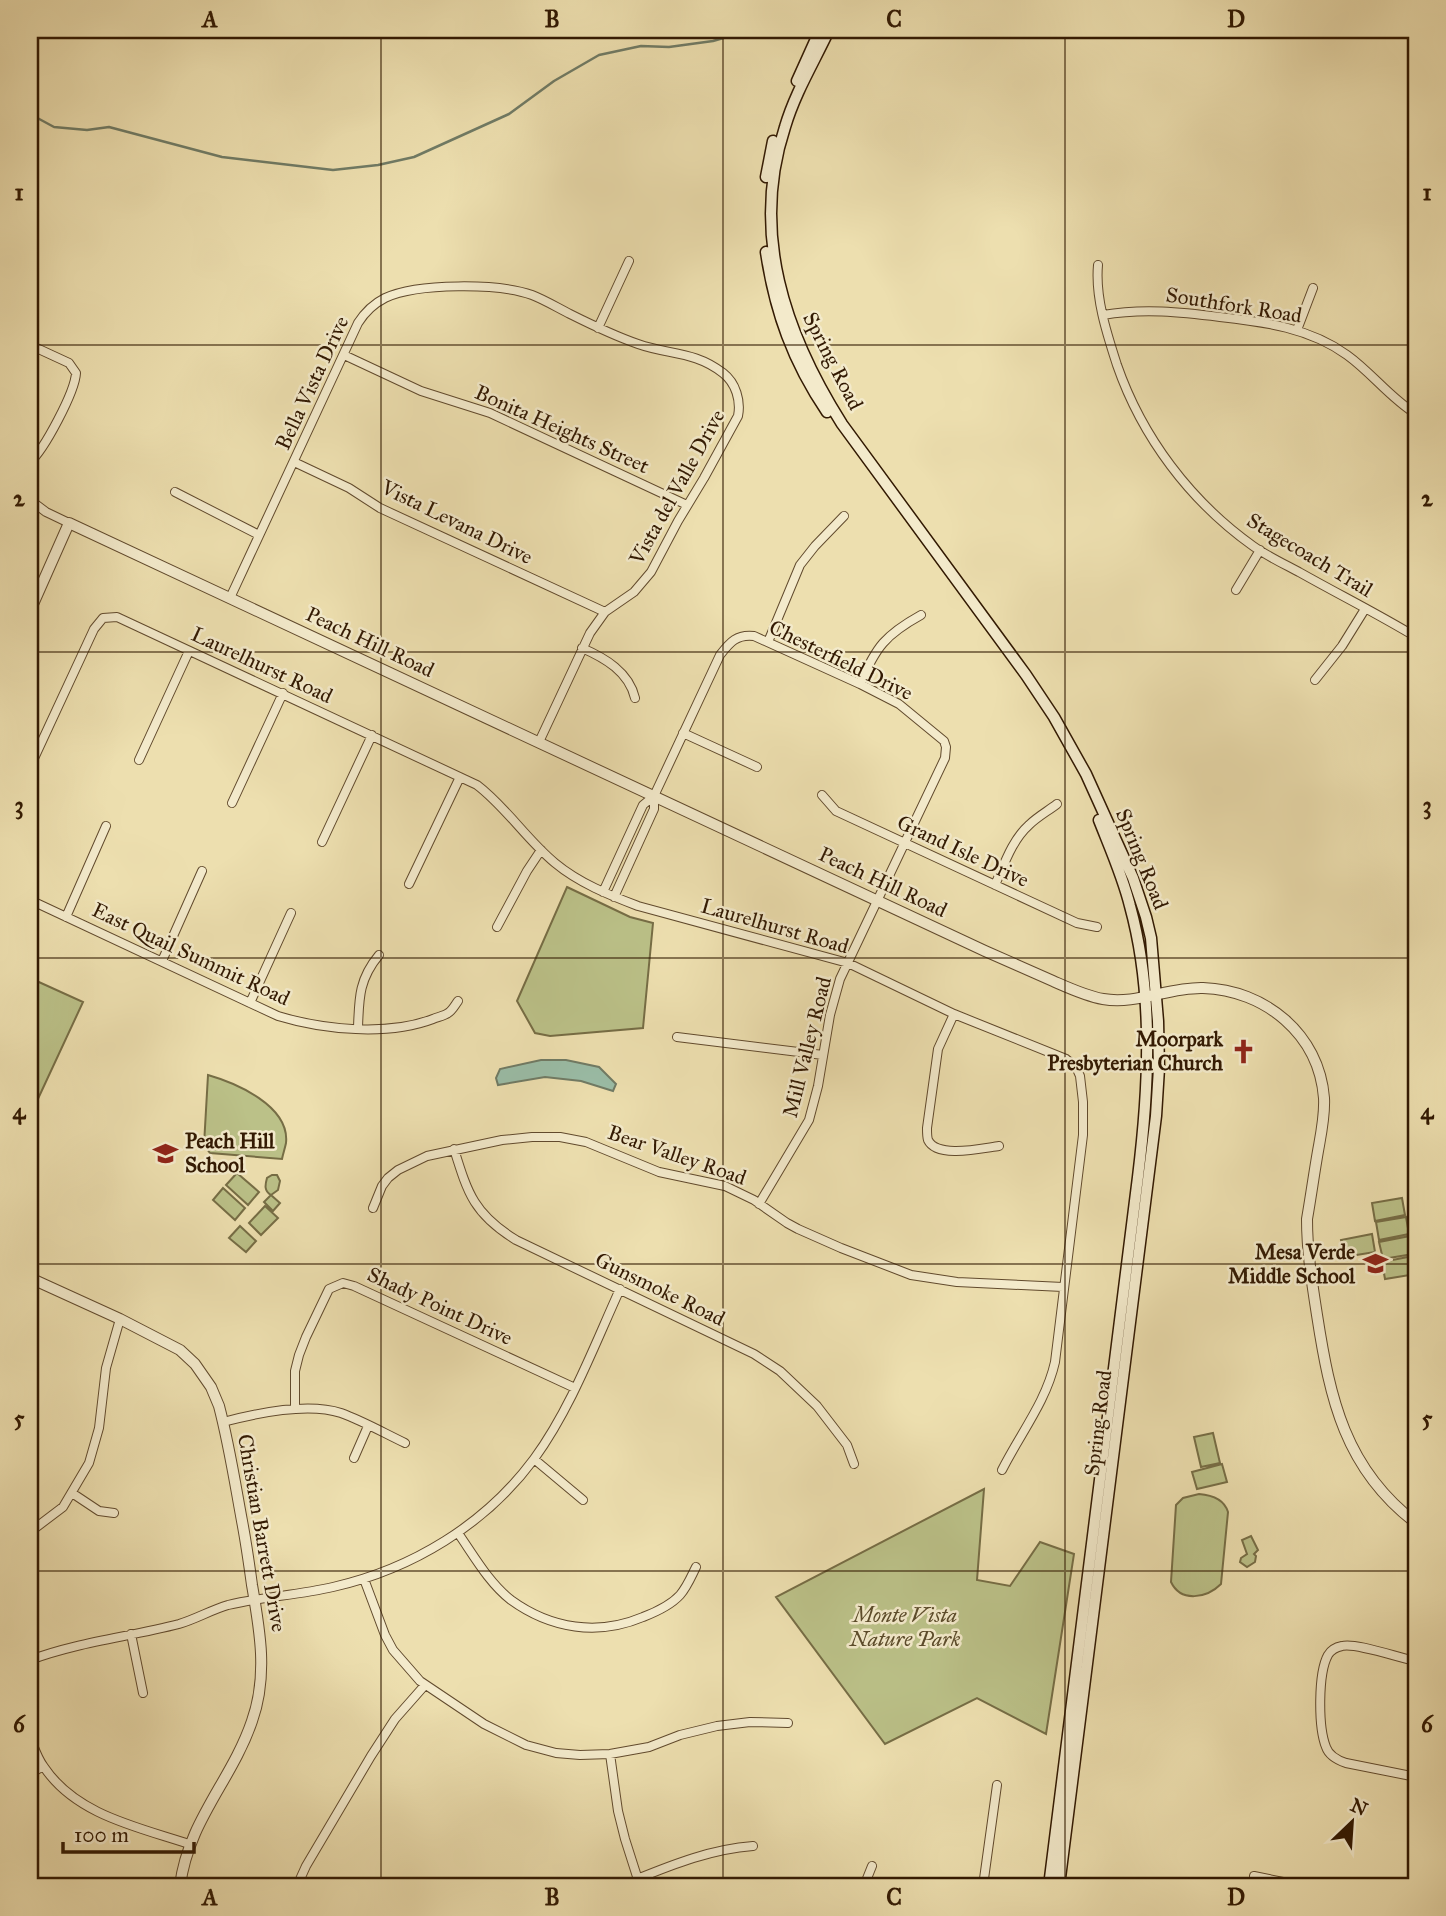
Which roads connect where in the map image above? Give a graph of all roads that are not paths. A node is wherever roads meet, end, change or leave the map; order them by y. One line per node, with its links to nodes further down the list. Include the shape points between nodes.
1 (820, 30): 3 (main road, Spring Road)
2 (829, 30): 3 (main road, Spring Road)
3 (813, 55): 68 (main road, Spring Road, via 778,125 764,192 766,251 786,335 798,366 844,439 1060,738 1092,803 1130,904)
4 (629, 261): 8 (street)
5 (1098, 265): 7 (street, Stagecoach Trail)
6 (1313, 288): 9 (street)
7 (1103, 315): 9 (street, Southfork Road, via 1168,311); 22 (street, Stagecoach Trail, via 1122,378 1157,447 1202,502)
8 (598, 328): 11 (street, Bella Vista Drive, via 514,290 418,289 387,297 369,308); 12 (street, Bella Vista Drive, via 640,345)
9 (1297, 330): 13 (street, Southfork Road, via 1348,355)
10 (30, 345): 14 (street, via 69,363 76,373 46,441)
11 (344, 355): 15 (street, Bella Vista Drive); 18 (street, Bonita Heights Street, via 421,391 490,413)
12 (699, 359): 18 (street, Vista del Valle Drive, via 727,376 739,409)
13 (1416, 414)
14 (30, 462)
15 (295, 462): 21 (street, Bella Vista Drive); 27 (street, Vista Levana Drive, via 380,508)
16 (175, 492): 21 (street)
17 (30, 500): 20 (street)
18 (687, 505): 27 (street, Vista del Valle Drive, via 642,584)
19 (844, 516): 30 (street, via 800,565)
20 (69, 523): 24 (street, Peach Hill Road); 26 (street)
21 (259, 535): 24 (street, Bella Vista Drive)
22 (1260, 550): 23 (street); 25 (street, Stagecoach Trail)
23 (1236, 590)
24 (230, 598): 39 (street, Peach Hill Road)
25 (1365, 609): 29 (street, Stagecoach Trail); 33 (street)
26 (30, 611)
27 (605, 612): 31 (street, Vista del Valle Drive)
28 (921, 615): 34 (street, via 883,642)
29 (1416, 637)
30 (768, 642): 34 (street, Chesterfield Drive); 37 (street, Chesterfield Drive, via 751,635 729,643)
31 (582, 648): 36 (street, via 621,672); 39 (street, Vista del Valle Drive)
32 (189, 651): 35 (street, Laurelhurst Road); 41 (street, Laurelhurst Road, via 123,619 106,617 94,629); 42 (street)
33 (1315, 680)
34 (860, 684): 40 (street, Chesterfield Drive, via 899,704)
35 (282, 693): 38 (street, Laurelhurst Road); 48 (street)
36 (635, 698)
37 (683, 733): 44 (street); 47 (street)
38 (372, 735): 45 (street, Laurelhurst Road); 51 (street)
39 (539, 741): 47 (street, Peach Hill Road)
40 (944, 741): 52 (street, Mill Valley Road, via 945,758)
41 (34, 746): 43 (street)
42 (139, 760)
43 (31, 761)
44 (757, 767)
45 (460, 777): 53 (street, Laurelhurst Road, via 492,796); 55 (street)
46 (822, 795): 52 (street, Grand Isle Drive, via 836,811)
47 (654, 796): 57 (street, via 643,805); 58 (street, via 654,809); 60 (street, Peach Hill Road)
48 (232, 803)
49 (1057, 804): 56 (street, via 1023,831)
50 (106, 826): 62 (street)
51 (322, 842)
52 (904, 843): 56 (street, Grand Isle Drive); 60 (street, Mill Valley Road)
53 (541, 850): 57 (street, Laurelhurst Road, via 567,873); 63 (street)
54 (202, 871): 66 (street)
55 (409, 884)
56 (995, 885): 64 (street, Grand Isle Drive, via 1077,923)
57 (603, 892): 58 (street, Laurelhurst Road)
58 (614, 897): 67 (street, Laurelhurst Road)
59 (30, 900): 62 (street, East Quail Summit Road)
60 (877, 900): 67 (street, Mill Valley Road); 68 (street, Peach Hill Road, via 1090,995 1117,1000)
61 (291, 913): 70 (street)
62 (66, 917): 66 (street, East Quail Summit Road)
63 (497, 927)
64 (1097, 927)
65 (379, 955): 72 (street, via 360,991)
66 (162, 961): 70 (street, East Quail Summit Road)
67 (848, 963): 71 (street, Laurelhurst Road); 74 (street, Mill Valley Road, via 836,988)
68 (1151, 995): 95 (street, Peach Hill Road, via 1208,988 1246,996 1283,1017 1309,1049 1321,1081 1324,1111 1307,1219 1308,1256 1332,1393 1360,1462); 122 (main road, Spring Road, via 1143,1135); 123 (main road, Spring Road, via 1159,1068 1156,1116)
69 (458, 1001): 72 (street, East Quail Summit Road, via 449,1013 425,1022 387,1029)
70 (250, 1003): 72 (street, East Quail Summit Road, via 302,1023)
71 (954, 1014): 75 (street, via 938,1049 928,1140 937,1147 959,1151); 80 (street, Laurelhurst Road, via 1066,1059 1080,1076 1081,1154)
72 (358, 1028)
73 (677, 1037): 74 (street)
74 (823, 1055): 77 (street, Mill Valley Road, via 809,1120)
75 (999, 1146)
76 (454, 1149): 77 (street, Bear Valley Road, via 532,1137 573,1139 659,1172 716,1183); 78 (street, Bear Valley Road, via 398,1170 382,1186); 81 (street, Gunsmoke Road, via 472,1200 489,1220 516,1240)
77 (759, 1204): 80 (street, Bear Valley Road, via 798,1229 911,1275)
78 (373, 1208)
79 (30, 1278): 82 (street, Christian Barrett Drive)
80 (1063, 1287): 91 (street, Laurelhurst Road, via 1051,1377)
81 (620, 1289): 83 (street); 90 (street, Gunsmoke Road, via 780,1371 829,1421 848,1445)
82 (120, 1320): 85 (street, Christian Barrett Drive, via 180,1350 195,1364 211,1387); 92 (street, via 106,1368 95,1446)
83 (575, 1388): 84 (street, Shady Point Drive, via 343,1283 329,1289 306,1337 295,1371); 89 (street)
84 (295, 1409): 85 (street); 86 (street, via 323,1409)
85 (223, 1422): 100 (street, Christian Barrett Drive)
86 (369, 1426): 87 (street); 88 (street)
87 (405, 1443)
88 (354, 1458)
89 (534, 1459): 93 (street); 97 (street)
90 (854, 1464)
91 (1002, 1470)
92 (72, 1493): 94 (street, via 99,1511); 96 (street, via 63,1507)
93 (583, 1500)
94 (114, 1513)
95 (1416, 1523)
96 (30, 1532)
97 (458, 1533): 98 (street, via 510,1599 535,1615 573,1627 608,1628 651,1614 679,1596); 99 (street, via 391,1570)
98 (696, 1567)
99 (364, 1578): 100 (street); 104 (street, via 393,1650)
100 (255, 1601): 101 (street); 113 (street, Christian Barrett Drive, via 262,1651 256,1707 244,1742)
101 (131, 1634): 102 (street); 105 (street)
102 (30, 1660)
103 (1416, 1661): 111 (street, via 1343,1645 1328,1655 1320,1703 1326,1747 1335,1760)
104 (425, 1685): 108 (street, via 526,1745 556,1753); 119 (street, via 371,1756)
105 (143, 1693)
106 (788, 1723): 108 (street, via 717,1726)
107 (30, 1737): 109 (street)
108 (610, 1754): 117 (street, via 618,1811)
109 (43, 1766): 110 (street); 113 (street, via 76,1800 98,1812)
110 (30, 1774)
111 (1416, 1777)
112 (997, 1785): 121 (street)
113 (189, 1844): 118 (street, Christian Barrett Drive)
114 (752, 1846): 117 (street, via 667,1867)
115 (872, 1866): 120 (street)
116 (1254, 1876): 124 (street)
117 (639, 1883)
118 (180, 1886)
119 (297, 1886)
120 (864, 1886)
121 (984, 1886)
122 (1049, 1886)
123 (1059, 1886)
124 (1303, 1886)

